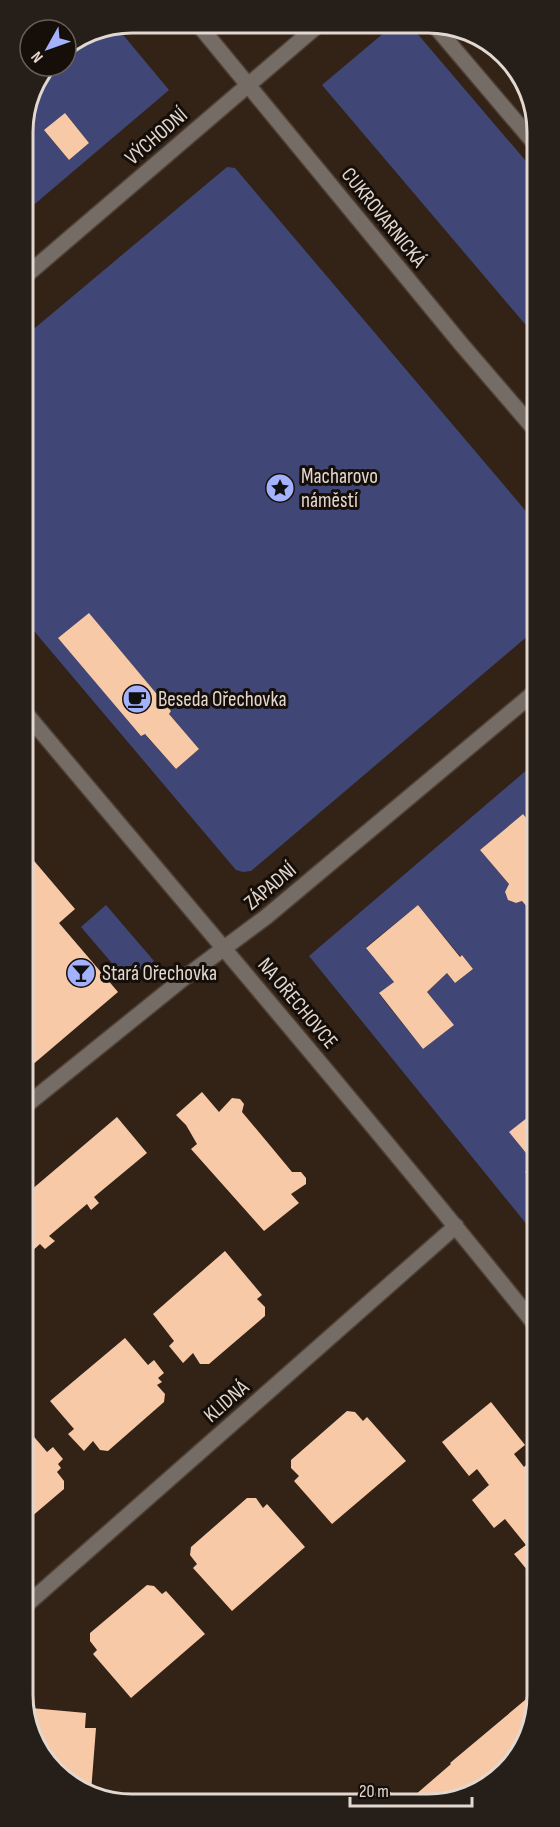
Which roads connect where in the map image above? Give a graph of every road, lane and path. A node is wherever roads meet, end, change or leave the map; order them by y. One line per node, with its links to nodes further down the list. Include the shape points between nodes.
1 (205, 33): 4 (street, CUKROVARNICKÁ)
2 (309, 33): 4 (street, VÝCHODNÍ)
3 (442, 34): 5 (street)
4 (249, 84): 6 (street, VÝCHODNÍ); 7 (street, CUKROVARNICKÁ)
5 (527, 134)
6 (33, 269)
7 (527, 421)
8 (527, 699): 10 (street, ZÁPADNÍ)
9 (33, 722): 10 (street, NA OŘECHOVCE)
10 (226, 948): 11 (street, ZÁPADNÍ); 12 (street, NA OŘECHOVCE)
11 (33, 1100)
12 (456, 1226): 13 (street, NA OŘECHOVCE); 14 (street, KLIDNÁ)
13 (527, 1315)
14 (33, 1599)

